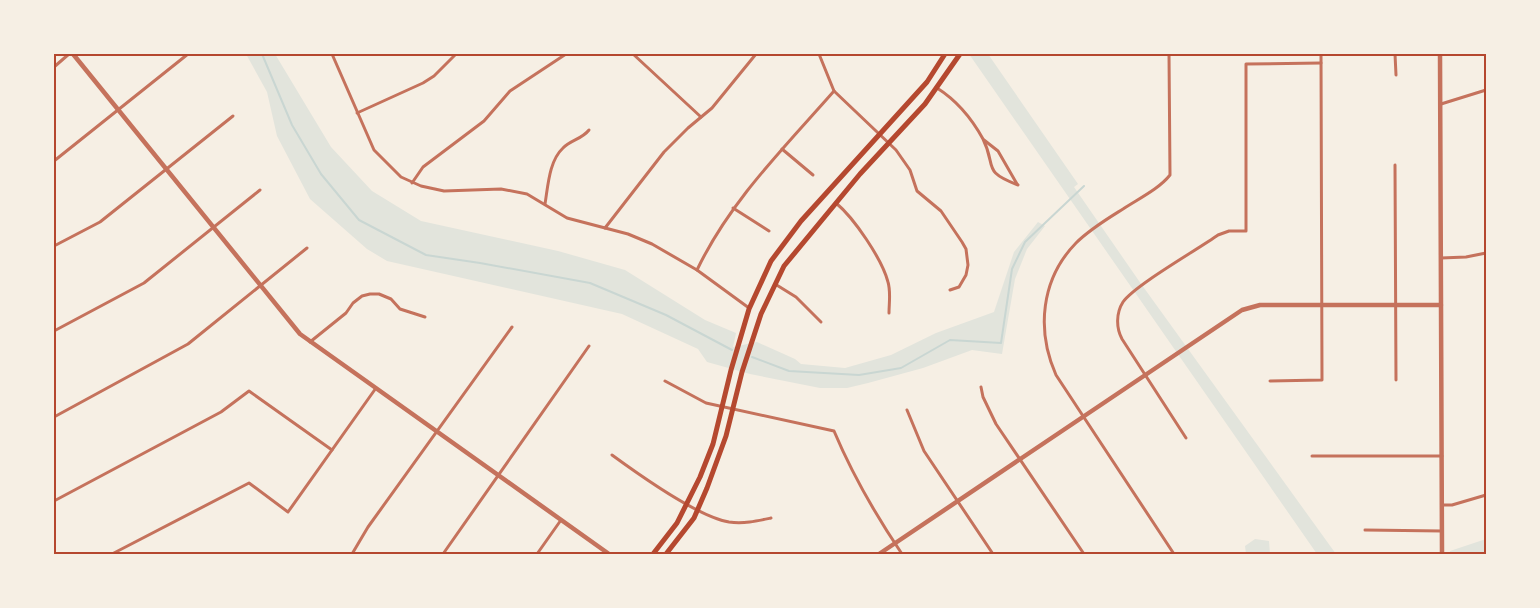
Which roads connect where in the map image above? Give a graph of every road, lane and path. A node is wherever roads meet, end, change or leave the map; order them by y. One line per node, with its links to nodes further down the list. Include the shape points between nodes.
1 (71, 54): 16 (street); 22 (street)
2 (188, 54): 22 (street)
3 (332, 54): 23 (street)
4 (456, 54): 23 (street, via 423,83)
5 (566, 54): 35 (street, via 510,91 484,121 423,166)
6 (633, 54): 25 (street)
7 (756, 54): 25 (street, via 729,89)
8 (819, 54): 20 (street)
9 (945, 54): 27 (main road, via 927,82)
10 (960, 54): 18 (main road)
11 (1169, 54): 74 (street, via 1170,175 1076,243 1060,264 1047,296 1043,326 1046,351 1056,375)
12 (1320, 54): 15 (street)
13 (1395, 54): 17 (street)
14 (1440, 54): 21 (street)
15 (1320, 63): 51 (street); 64 (street, via 1246,64 1246,231 1229,231 1218,236 1130,294 1123,303 1118,317 1120,336)
16 (54, 67)
17 (1396, 75)
18 (937, 88): 28 (street, via 958,103); 29 (main road)
19 (1486, 90): 21 (street)
20 (834, 91): 27 (street); 30 (street)
21 (1441, 104): 46 (street)
22 (118, 110): 31 (street); 33 (street)
23 (357, 113): 35 (street, via 374,150)
24 (233, 116): 33 (street)
25 (701, 117): 41 (street, via 664,152)
26 (589, 130): 38 (street, via 557,156)
27 (880, 136): 29 (street); 54 (main road, via 786,240 771,261)
28 (983, 140): 28 (street, via 991,168 1000,178 1018,184 998,151)
29 (888, 143): 37 (main road); 50 (street, via 904,160 917,191 941,211 966,249 966,275 959,287)
30 (782, 149): 34 (street); 39 (street)
31 (54, 161)
32 (1395, 165): 52 (street)
33 (166, 169): 40 (street); 43 (street, via 100,222)
34 (813, 175)
35 (412, 183): 38 (street, via 444,192 510,190 527,194)
36 (260, 190): 40 (street)
37 (836, 203): 48 (main road, via 784,266); 55 (street, via 854,219 886,276)
38 (545, 204): 41 (street, via 567,218)
39 (733, 208): 42 (street); 47 (street)
40 (213, 228): 49 (street); 59 (street, via 144,283)
41 (606, 228): 47 (street, via 652,244)
42 (769, 231)
43 (54, 246)
44 (307, 248): 49 (street)
45 (1486, 253): 46 (street)
46 (1441, 258): 53 (street)
47 (697, 270): 54 (street)
48 (775, 284): 57 (street, via 796,296); 63 (main road)
49 (261, 287): 60 (street, via 294,328); 73 (street, via 180,349)
50 (950, 290)
51 (1321, 304): 52 (street); 64 (street, via 1260,305 1242,310); 67 (street, via 1322,380)
52 (1397, 305): 53 (street); 65 (street)
53 (1441, 305): 80 (street)
54 (749, 309): 62 (main road)
55 (889, 313)
56 (425, 317): 60 (street, via 400,308 391,299 370,294 353,303 346,313)
57 (821, 322)
58 (512, 327): 75 (street)
59 (54, 331)
60 (310, 342): 69 (street)
61 (590, 346): 82 (street)
62 (736, 352): 63 (street); 70 (main road)
63 (747, 356): 71 (main road)
64 (1145, 374): 74 (street); 76 (street)
65 (1396, 380)
66 (666, 381): 70 (street, via 700,400)
67 (1270, 381)
68 (981, 387): 81 (street, via 990,412)
69 (376, 388): 75 (street); 77 (street)
70 (723, 406): 71 (street); 86 (main road, via 713,444)
71 (734, 408): 88 (main road); 93 (street, via 834,431 851,472)
72 (907, 410): 85 (street, via 924,451)
73 (54, 417)
74 (1083, 417): 81 (street); 105 (street)
75 (438, 432): 82 (street); 95 (street)
76 (1186, 438)
77 (332, 450): 84 (street, via 249,391 221,412); 94 (street, via 288,512 249,483)
78 (612, 455): 86 (street)
79 (1312, 456): 80 (street)
80 (1442, 456): 87 (street)
81 (1020, 460): 85 (street); 104 (street)
82 (499, 475): 90 (street); 96 (street)
83 (1486, 495): 87 (street)
84 (54, 501)
85 (957, 502): 93 (street); 103 (street)
86 (688, 504): 88 (street); 99 (main road)
87 (1442, 505): 92 (street)
88 (698, 509): 89 (street, via 728,522 750,523); 100 (main road)
89 (772, 518)
90 (561, 520): 97 (street); 98 (street)
91 (1366, 530): 92 (street)
92 (1442, 531): 106 (street)
93 (895, 544): 101 (street); 102 (street)
94 (112, 554)
95 (352, 554)
96 (443, 554)
97 (537, 554)
98 (609, 554)
99 (653, 554)
100 (666, 554)
101 (879, 554)
102 (902, 554)
103 (993, 554)
104 (1084, 554)
105 (1174, 554)
106 (1442, 554)

